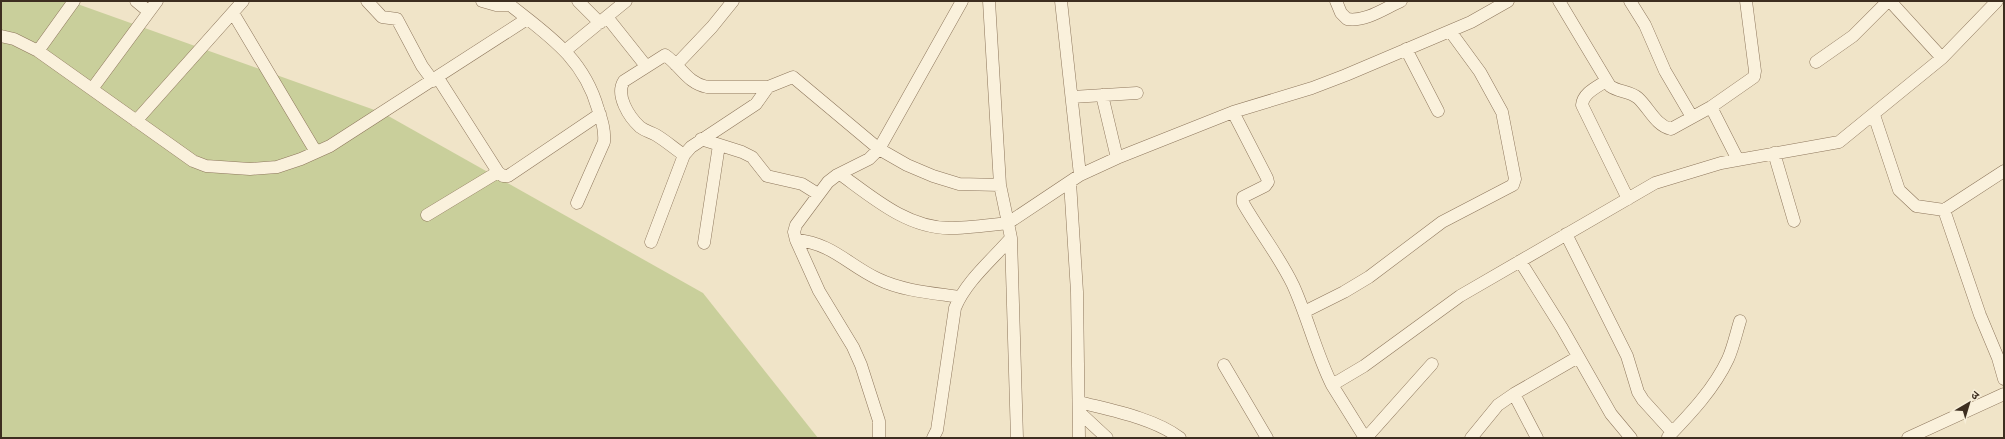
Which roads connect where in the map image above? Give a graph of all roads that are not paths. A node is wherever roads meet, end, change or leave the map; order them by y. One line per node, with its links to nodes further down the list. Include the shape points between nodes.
1 (74, 1): 30 (street)
2 (136, 1): 22 (street)
3 (157, 1): 22 (street)
4 (244, 1): 23 (street)
5 (368, 1): 35 (street, via 382,17 397,19 422,66)
6 (482, 1): 21 (street, via 496,5)
7 (578, 1): 25 (street)
8 (626, 1): 25 (street)
9 (733, 1): 33 (street)
10 (989, 1): 62 (street)
11 (1061, 1): 41 (street)
12 (1336, 1): 13 (street, via 1344,16 1353,20 1367,17)
13 (1401, 1)
14 (1508, 1): 26 (street)
15 (1559, 1): 36 (street)
16 (1630, 1): 47 (street, via 1645,25 1665,71)
17 (1746, 1): 42 (street, via 1754,77)
18 (1889, 1): 31 (street); 32 (street, via 1853,36)
19 (1997, 1): 31 (street)
20 (959, 2): 51 (street)
21 (508, 3): 24 (street)
22 (148, 11): 38 (street)
23 (233, 13): 48 (street); 52 (street)
24 (527, 19): 29 (street); 35 (street)
25 (603, 20): 29 (street); 34 (street)
26 (1450, 31): 28 (street); 77 (street, via 1480,72 1502,112 1515,179 1513,185 1442,222 1369,277)
27 (1, 36): 30 (street, via 14,39)
28 (1406, 49): 43 (street); 44 (street, via 1312,88)
29 (566, 50): 45 (street, via 584,75)
30 (38, 51): 38 (street)
31 (1942, 58): 46 (street)
32 (1816, 62)
33 (676, 65): 34 (street, via 665,55); 37 (street, via 698,85)
34 (646, 66): 54 (street, via 624,81 621,86 623,101 641,128 656,135)
35 (436, 79): 52 (street, via 330,146); 58 (street)
36 (1606, 81): 47 (street, via 1616,90 1638,98 1666,128 1671,129); 64 (street, via 1586,95 1582,104)
37 (768, 87): 49 (street, via 756,104); 51 (street, via 794,77)
38 (92, 89): 48 (street)
39 (1137, 93): 40 (street)
40 (1102, 95): 41 (street); 55 (street)
41 (1072, 97): 60 (street)
42 (1711, 107): 47 (street); 56 (street)
43 (1438, 111)
44 (1233, 112): 55 (street); 77 (street, via 1268,182 1243,197 1243,203 1292,284)
45 (600, 114): 58 (street, via 508,176); 65 (street, via 604,142)
46 (1874, 115): 53 (street, via 1839,142); 66 (street, via 1899,190 1916,206)
47 (1692, 117)
48 (136, 121): 52 (street, via 176,150 206,166 250,169 277,167)
49 (701, 139): 50 (street); 54 (street)
50 (719, 145): 63 (street, via 752,158 766,176 802,184); 74 (street)
51 (879, 149): 59 (street, via 869,159); 62 (street, via 907,165 959,184)
52 (316, 152)
53 (1774, 153): 56 (street); 68 (street)
54 (684, 155): 73 (street)
55 (1117, 158): 60 (street)
56 (1738, 160): 64 (street, via 1721,162 1655,183)
57 (2004, 171): 66 (street)
58 (498, 172): 67 (street)
59 (840, 174): 63 (street, via 828,182); 69 (street, via 907,218 929,226 948,228)
60 (1080, 175): 61 (street)
61 (1070, 182): 69 (street); 86 (street, via 1077,292)
62 (1000, 185): 69 (street)
63 (818, 194): 72 (street, via 796,225)
64 (1628, 199): 70 (street)
65 (577, 203)
66 (1944, 210): 82 (street)
67 (427, 215)
68 (1794, 221)
69 (1008, 223): 71 (street)
70 (1566, 234): 75 (street); 87 (street, via 1624,349 1638,392)
71 (1011, 238): 76 (street); 90 (street)
72 (796, 240): 76 (street, via 820,244 877,279 896,286); 88 (street, via 819,291 861,365 879,421)
73 (651, 242)
74 (704, 243)
75 (1520, 261): 79 (street); 83 (street, via 1460,296 1364,366)
76 (960, 297): 89 (street, via 955,308 937,430)
77 (1304, 312): 83 (street, via 1320,360)
78 (1740, 322): 87 (street, via 1728,360 1716,380 1700,402)
79 (1578, 357): 84 (street); 98 (street, via 1611,414)
80 (1432, 364): 95 (street)
81 (1224, 365): 94 (street)
82 (2004, 378)
83 (1332, 386): 95 (street)
84 (1514, 394): 96 (street, via 1498,405); 97 (street)
85 (2004, 394): 99 (street)
86 (1079, 407): 91 (street); 92 (street); 93 (street, via 1117,411 1155,424)
87 (1669, 435)
88 (879, 438)
89 (933, 438)
90 (1017, 438)
91 (1080, 438)
92 (1107, 438)
93 (1180, 438)
94 (1267, 438)
95 (1366, 438)
96 (1471, 438)
97 (1538, 438)
98 (1630, 438)
99 (1908, 438)

